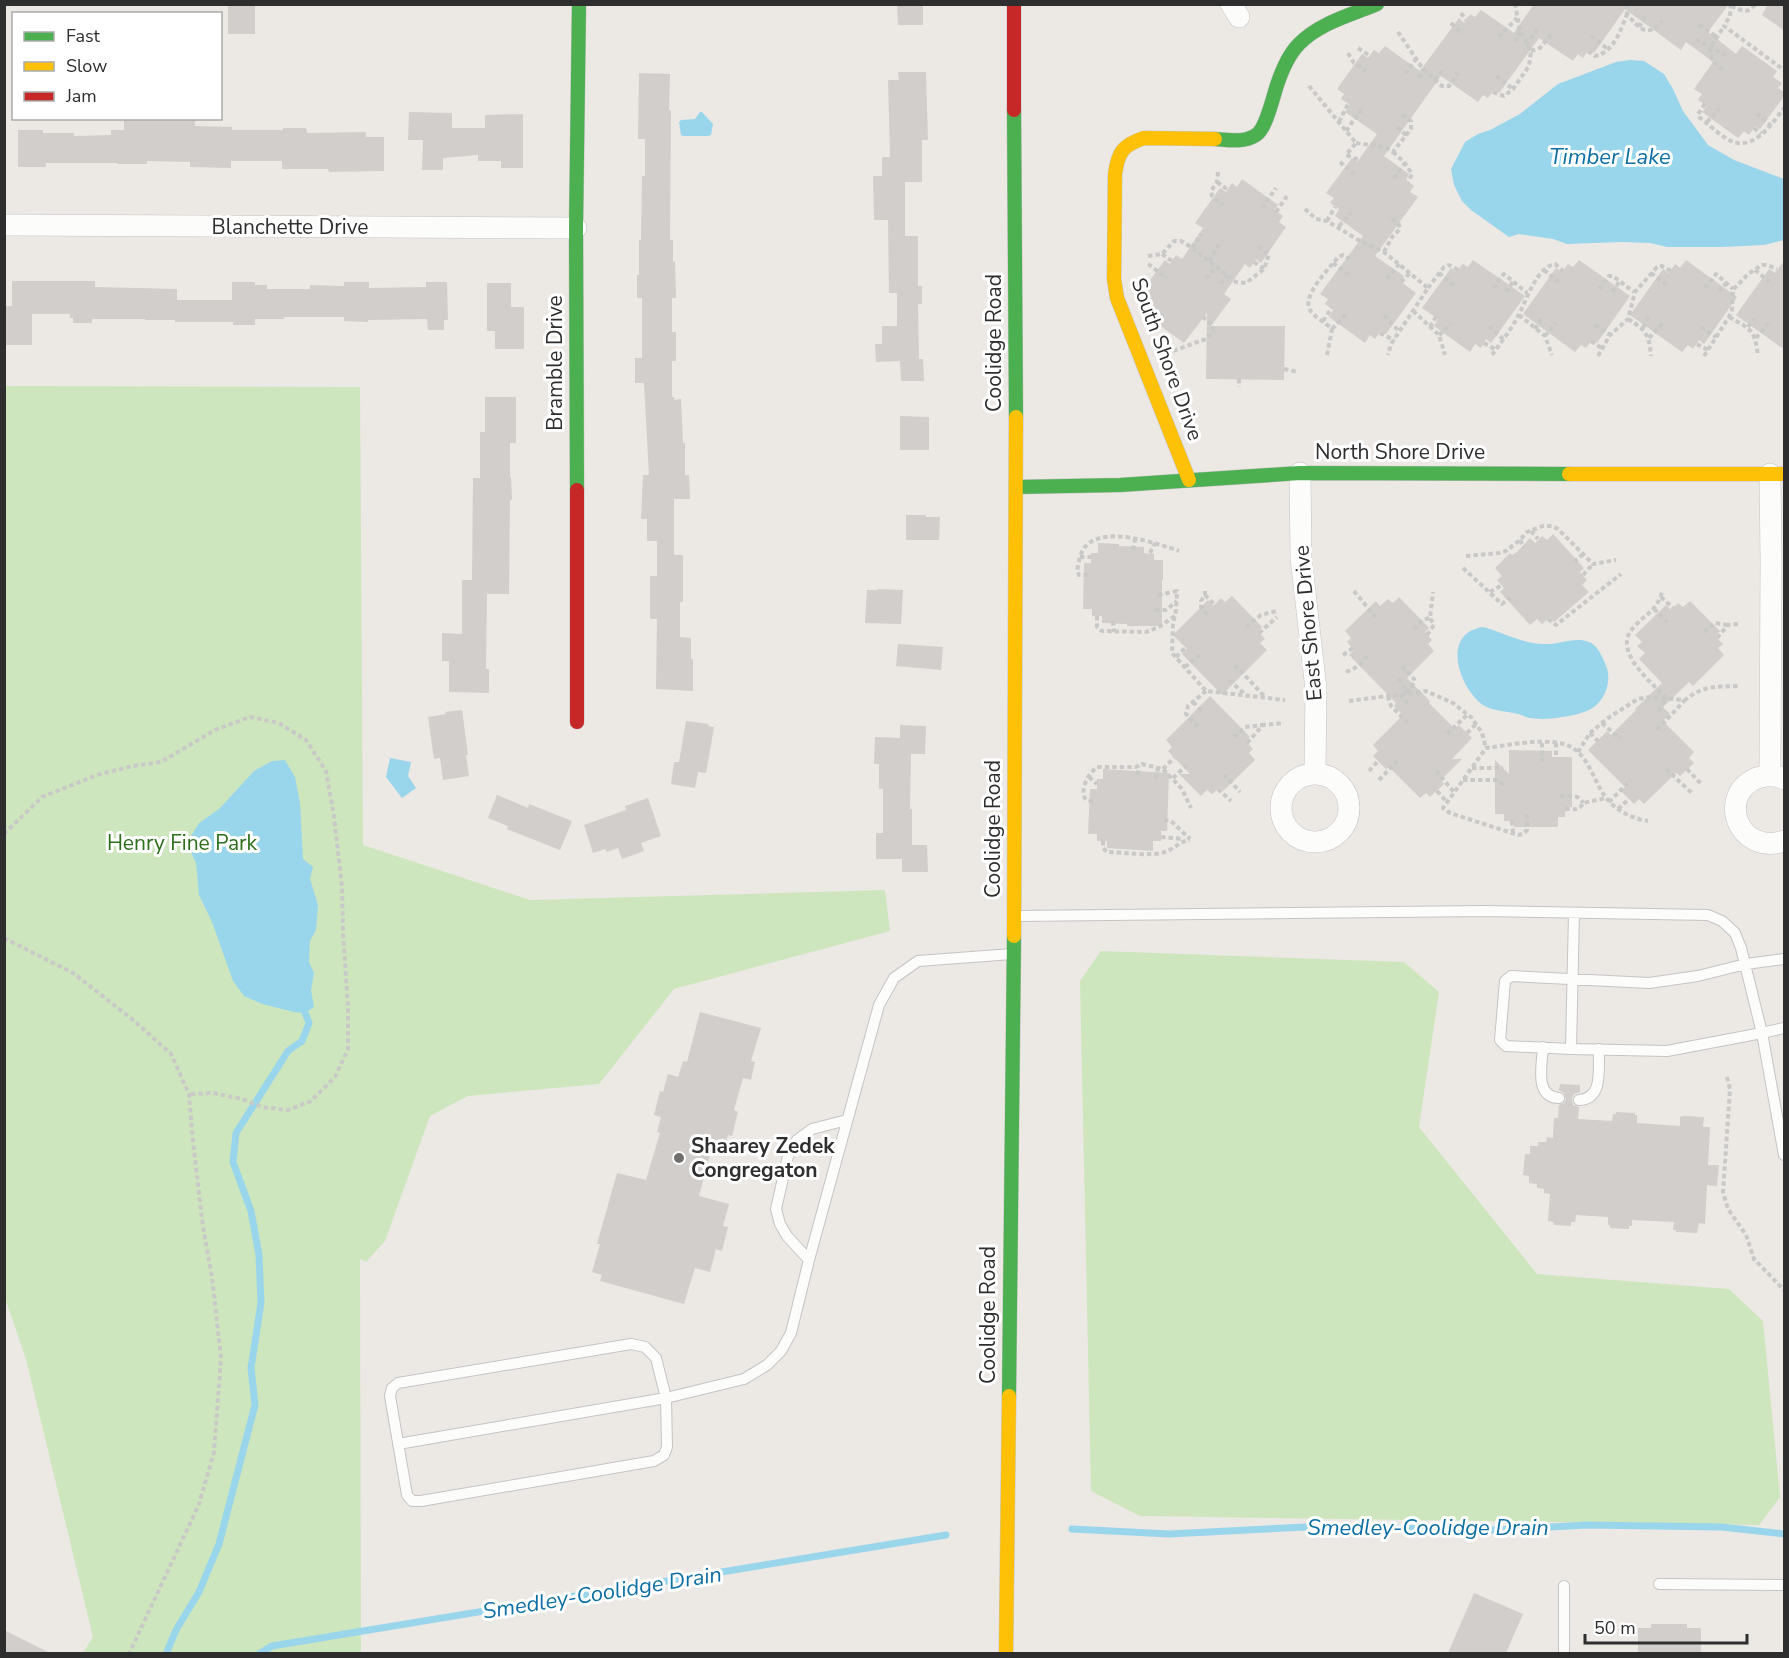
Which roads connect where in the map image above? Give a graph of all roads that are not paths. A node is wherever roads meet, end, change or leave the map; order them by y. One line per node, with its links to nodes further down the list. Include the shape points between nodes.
1 (579, 4): 5 (street, Bramble Drive)
2 (1014, 4): 9 (street, Coolidge Road)
3 (1377, 4): 8 (street, South Shore Drive, via 1309,35 1299,44 1280,79 1262,130 1253,137 1144,138 1122,150 1116,162 1117,298)
4 (4, 225): 5 (street, Blanchette Drive)
5 (576, 228): 10 (street, Bramble Drive)
6 (1300, 473): 7 (street, North Shore Drive); 8 (street, North Shore Drive); 11 (street, East Shore Drive, via 1301,558 1316,689)
7 (1777, 474): 12 (street, via 1772,560)
8 (1189, 480): 9 (street, North Shore Drive)
9 (1016, 487): 15 (street, Coolidge Road)
10 (578, 722)
11 (1315, 773)
12 (1777, 777): 13 (street, via 1759,777 1749,783 1741,790 1735,811 1751,839 1772,844)
13 (1785, 841)
14 (1574, 913): 15 (lane, via 1484,910); 18 (lane, via 1708,915 1735,933); 19 (lane)
15 (1014, 916): 16 (street, Coolidge Road)
16 (1012, 954): 27 (lane, via 918,961 894,978 879,1005); 35 (street, Coolidge Road)
17 (1785, 959): 18 (lane)
18 (1746, 964): 19 (lane, via 1649,983); 21 (lane)
19 (1573, 980): 22 (lane, via 1511,976 1505,981 1500,1040 1506,1046); 23 (lane)
20 (1785, 1028): 21 (lane)
21 (1762, 1033): 24 (lane, via 1667,1051); 28 (lane)
22 (1544, 1047): 23 (lane); 25 (lane, via 1542,1088 1553,1098)
23 (1571, 1048): 24 (lane)
24 (1599, 1049): 26 (lane, via 1596,1090 1587,1100)
25 (1559, 1098)
26 (1579, 1100)
27 (847, 1120): 29 (lane); 29 (lane, via 812,1129 797,1140 788,1156 776,1209 783,1230)
28 (1785, 1155)
29 (809, 1260): 30 (lane, via 791,1333 767,1365 744,1379)
30 (666, 1398): 31 (lane); 31 (lane, via 656,1358 645,1347 631,1344 398,1383 390,1396); 31 (lane, via 667,1446 664,1455 654,1461 421,1501 412,1501 406,1495)
31 (398, 1444)
32 (1659, 1584): 33 (lane)
33 (1785, 1585)
34 (1564, 1586): 36 (lane)
35 (1006, 1653)
36 (1564, 1653)

